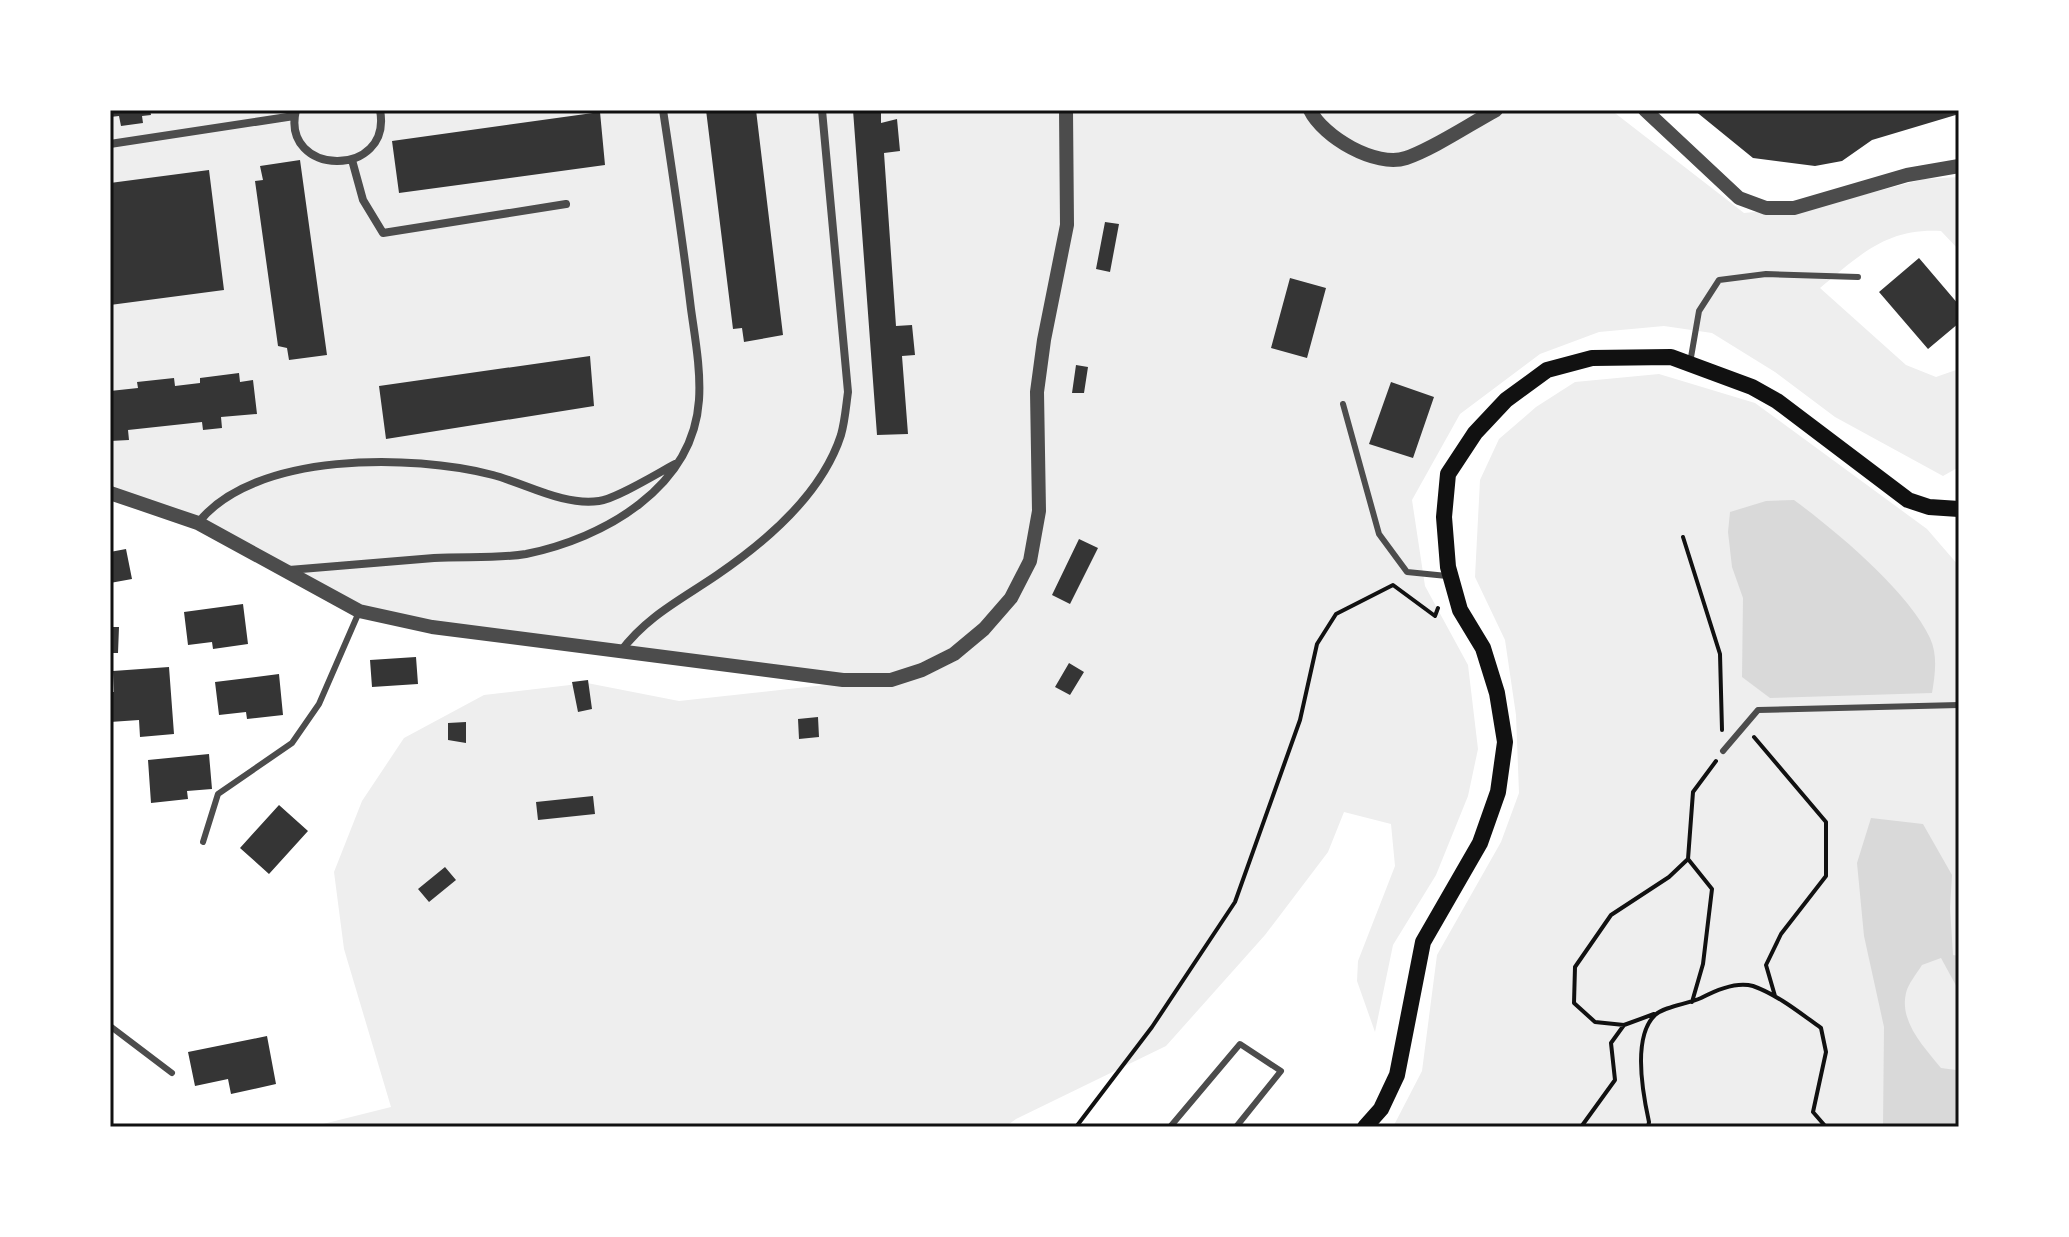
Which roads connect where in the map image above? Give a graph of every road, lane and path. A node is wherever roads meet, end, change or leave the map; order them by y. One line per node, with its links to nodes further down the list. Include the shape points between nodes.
1 (380, 110): 10 (street, via 375,142)
2 (663, 110): 16 (street, via 686,260 699,399 693,437)
3 (822, 110): 24 (street, via 848,392 841,435 820,478 794,511 717,575 655,615)
4 (1066, 110): 24 (street, via 1067,225 1037,392 1039,511 1030,561 1011,598 954,654 891,680 843,680)
5 (1310, 110): 6 (street, via 1343,144 1375,158 1404,159)
6 (1496, 110)
7 (1645, 110): 11 (street, via 1739,198 1766,208 1794,208 1907,175)
8 (295, 113): 9 (street); 10 (street, via 295,131 311,154 324,161)
9 (110, 144)
10 (352, 160): 12 (street, via 363,200 383,233)
11 (1959, 166)
12 (566, 204)
13 (1858, 277): 14 (lane, via 1766,274 1719,280 1699,311)
14 (1690, 363): 18 (main road, via 1777,401 1908,500); 22 (main road, via 1671,357 1592,358 1547,370 1506,400 1475,433 1448,474 1444,517)
15 (1343, 404): 22 (lane, via 1379,534 1407,572)
16 (680, 461): 19 (street, via 602,501 571,501 451,465 375,460 288,472 256,483 219,502); 21 (street, via 654,492 620,519 573,541 523,554)
17 (110, 493): 19 (street)
18 (1959, 509)
19 (198, 523): 21 (street)
20 (1683, 537): 27 (path, via 1720,654)
21 (287, 570): 23 (street)
22 (1451, 576): 36 (path, via 1435,616 1393,585 1336,614 1317,644 1300,720 1235,902 1152,1027); 39 (main road, via 1460,610 1483,648 1497,693 1505,742 1498,792 1480,843 1423,942 1397,1075 1381,1109)
23 (359, 611): 24 (street, via 432,627); 28 (lane, via 319,704 292,743 218,794)
24 (621, 651)
25 (1959, 705): 26 (lane, via 1758,710)
26 (1745, 727): 27 (lane); 30 (path, via 1826,822 1826,876 1781,934 1766,965)
27 (1723, 751): 29 (path, via 1693,792)
28 (203, 842)
29 (1688, 859): 31 (path, via 1712,889 1703,964); 33 (path, via 1611,915 1575,967 1574,1003 1595,1022)
30 (1775, 996): 31 (path, via 1750,985 1722,987); 42 (path, via 1821,1028 1826,1052 1813,1112)
31 (1692, 1002): 32 (path)
32 (1656, 1013): 33 (path); 41 (path, via 1644,1031 1642,1088)
33 (1624, 1025): 40 (path, via 1611,1043 1615,1080)
34 (110, 1026): 35 (lane)
35 (172, 1073)
36 (1076, 1127)
37 (1170, 1127): 38 (lane, via 1240,1044 1281,1071)
38 (1236, 1127)
39 (1365, 1127)
40 (1581, 1127)
41 (1648, 1127)
42 (1826, 1127)

